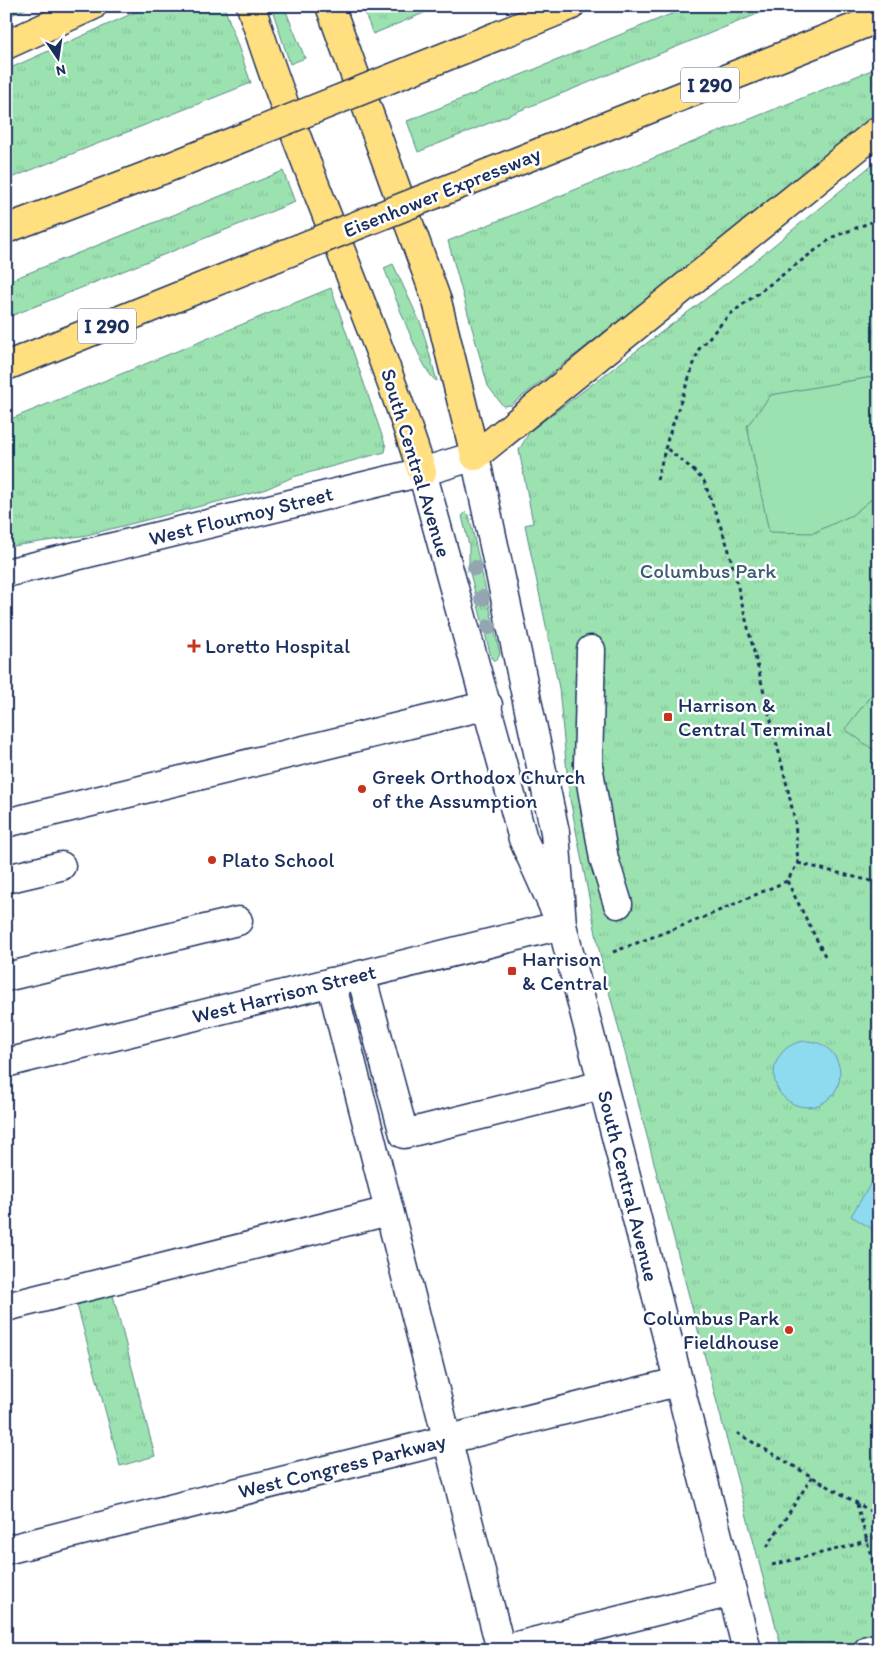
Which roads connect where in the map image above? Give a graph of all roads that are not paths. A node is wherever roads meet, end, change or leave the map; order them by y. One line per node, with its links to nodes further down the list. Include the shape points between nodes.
1 (92, 6): 6 (main road)
2 (251, 6): 11 (main road, South Central Avenue, via 270,67 398,394)
3 (330, 6): 10 (main road, South Central Avenue, via 437,301)
4 (570, 6): 8 (main road, bridge)
5 (879, 18): 9 (main road, Eisenhower Expressway / I 290, bridge)
6 (6, 45)
7 (879, 130): 10 (main road)
8 (6, 230)
9 (6, 366)
10 (474, 456): 11 (street, West Flournoy Street); 20 (street, South Central Avenue, via 556,832)
11 (422, 472): 12 (street, West Flournoy Street); 14 (street, South Central Avenue)
12 (6, 573)
13 (591, 650): 18 (street, via 588,764 604,859)
14 (488, 705): 15 (street); 20 (street, South Central Avenue, via 523,838)
15 (6, 824)
16 (61, 866): 17 (street)
17 (6, 879)
18 (618, 904)
19 (238, 921): 22 (street)
20 (562, 925): 21 (street, West Harrison Street); 25 (street, South Central Avenue)
21 (361, 975): 23 (street, West Harrison Street); 25 (street, via 404,1134)
22 (6, 977)
23 (331, 982): 24 (street, West Harrison Street); 26 (street)
24 (6, 1063)
25 (602, 1085): 28 (street, South Central Avenue)
26 (389, 1211): 27 (street); 29 (street)
27 (6, 1307)
28 (677, 1382): 29 (street, West Congress Parkway); 31 (street, South Central Avenue)
29 (447, 1440): 30 (street, West Congress Parkway); 33 (street)
30 (6, 1550)
31 (732, 1592): 33 (street); 34 (street, South Central Avenue)
32 (879, 1647): 35 (street)
33 (501, 1650)
34 (747, 1650)
35 (868, 1650)

